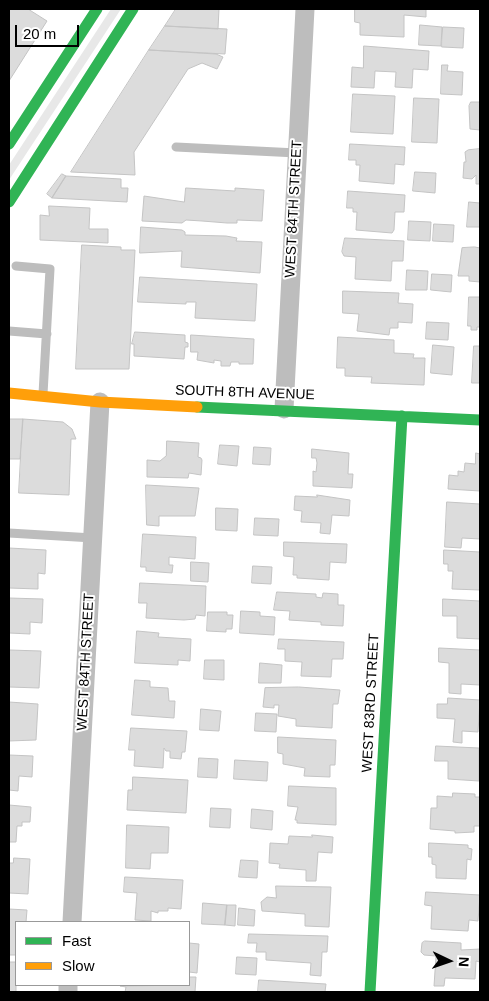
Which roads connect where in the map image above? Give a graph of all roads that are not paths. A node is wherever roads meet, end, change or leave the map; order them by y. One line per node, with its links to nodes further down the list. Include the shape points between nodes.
1 (97, 9): 4 (street)
2 (133, 9): 7 (street)
3 (305, 9): 6 (street, WEST 84TH STREET)
4 (9, 144)
5 (176, 147): 6 (lane)
6 (297, 153): 14 (street, WEST 84TH STREET)
7 (9, 202)
8 (16, 266): 10 (lane, via 50,269)
9 (9, 331): 10 (lane)
10 (47, 334): 12 (lane)
11 (9, 393): 12 (street, SOUTH 8TH AVENUE)
12 (43, 396): 13 (street, SOUTH 8TH AVENUE)
13 (100, 402): 14 (street, SOUTH 8TH AVENUE); 18 (street, WEST 84TH STREET)
14 (284, 410): 15 (street, SOUTH 8TH AVENUE)
15 (402, 416): 16 (street, SOUTH 8TH AVENUE); 20 (street, WEST 83RD STREET)
16 (480, 420)
17 (9, 533): 18 (lane)
18 (93, 538): 19 (street, WEST 84TH STREET)
19 (72, 921)
20 (370, 992)

